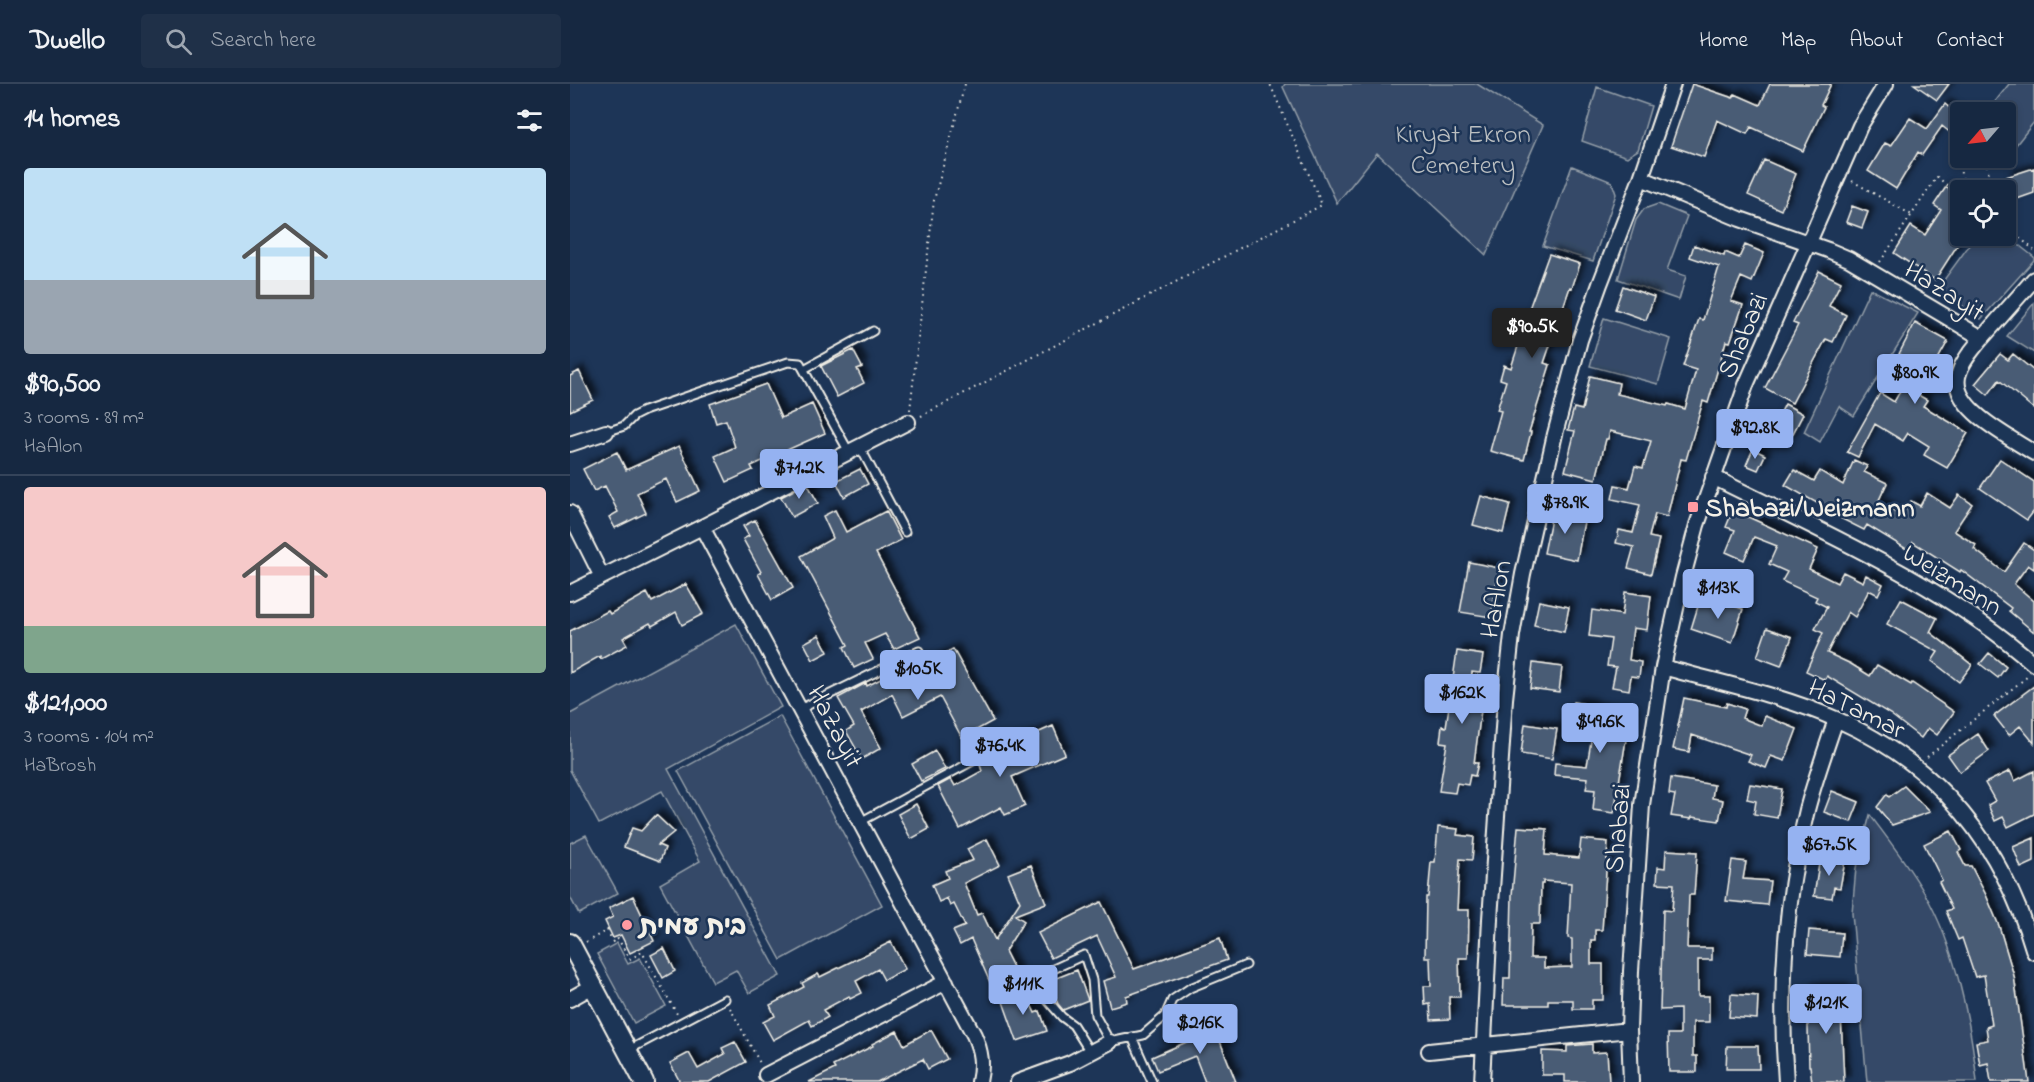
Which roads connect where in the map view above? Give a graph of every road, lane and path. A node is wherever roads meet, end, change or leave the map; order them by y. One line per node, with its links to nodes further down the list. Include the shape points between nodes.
1 (965, 84): 17 (path, via 934,200)
2 (1270, 84): 17 (path, via 1322,205)
3 (1673, 84): 6 (street, HaAlon)
4 (1886, 84): 5 (street, Shabazi)
5 (1838, 173): 8 (path); 10 (street, Shabazi)
6 (1641, 178): 10 (street); 48 (street, HaAlon, via 1580,340 1521,584 1505,699)
7 (1950, 187): 8 (path, via 1937,177)
8 (1912, 215): 12 (path)
9 (2016, 235): 11 (path)
10 (1808, 243): 12 (street, HaZayit); 22 (street, Shabazi, via 1746,385)
11 (2034, 250)
12 (1872, 273): 15 (street, HaZayit)
13 (2034, 279): 15 (street)
14 (873, 331): 16 (lane)
15 (1982, 338): 21 (street, HaZayit, via 1958,374 1958,393 1976,414)
16 (804, 369): 18 (lane, via 800,363 788,362 644,411 624,426); 20 (lane)
17 (908, 422): 20 (street)
18 (606, 432): 19 (street)
19 (570, 444)
20 (854, 450): 24 (street); 25 (lane)
21 (2034, 453)
22 (1713, 477): 29 (street, Weizmann, via 1922,585 2017,648); 30 (street, Shabazi, via 1683,577)
23 (570, 513): 26 (street)
24 (702, 526): 26 (street); 32 (street, HaZayit)
25 (905, 532)
26 (602, 577): 27 (street)
27 (570, 593)
28 (919, 651): 32 (lane)
29 (2034, 664)
30 (1663, 667): 33 (street, HaTamar); 45 (street, Shabazi, via 1642,805)
31 (2034, 671): 35 (path)
32 (800, 709): 36 (street, HaZayit)
33 (1836, 719): 35 (street, HaTamar, via 1881,741); 59 (street, via 1807,810 1790,901 1783,1011)
34 (973, 761): 36 (lane)
35 (1916, 767): 38 (street, HaTamar, via 1965,814 1989,849 2010,886)
36 (860, 822): 40 (street, HaZayit)
37 (572, 946): 41 (street); 44 (path, via 608,930 613,942 618,939 630,959 642,952)
38 (2034, 952)
39 (1246, 965): 46 (lane, via 1190,987 1172,1000 1155,1026)
40 (946, 982): 52 (street); 54 (street, HaZayit, via 980,1050)
41 (594, 986): 42 (street); 49 (street)
42 (570, 999)
43 (726, 999): 44 (lane); 52 (path)
44 (682, 1022): 49 (lane)
45 (1629, 1030): 48 (street); 58 (street, Shabazi)
46 (1132, 1037): 47 (lane); 56 (lane)
47 (1110, 1042): 51 (street); 51 (lane, via 1095,1015 1092,980 1084,955 1038,976 1041,994 1073,1025)
48 (1485, 1045): 50 (street); 57 (street, HaAlon)
49 (627, 1050): 53 (street)
50 (1428, 1051)
51 (1090, 1052): 55 (street)
52 (766, 1075)
53 (644, 1082)
54 (980, 1082)
55 (1018, 1082)
56 (1152, 1082)
57 (1482, 1082)
58 (1631, 1082)
59 (1786, 1082)

